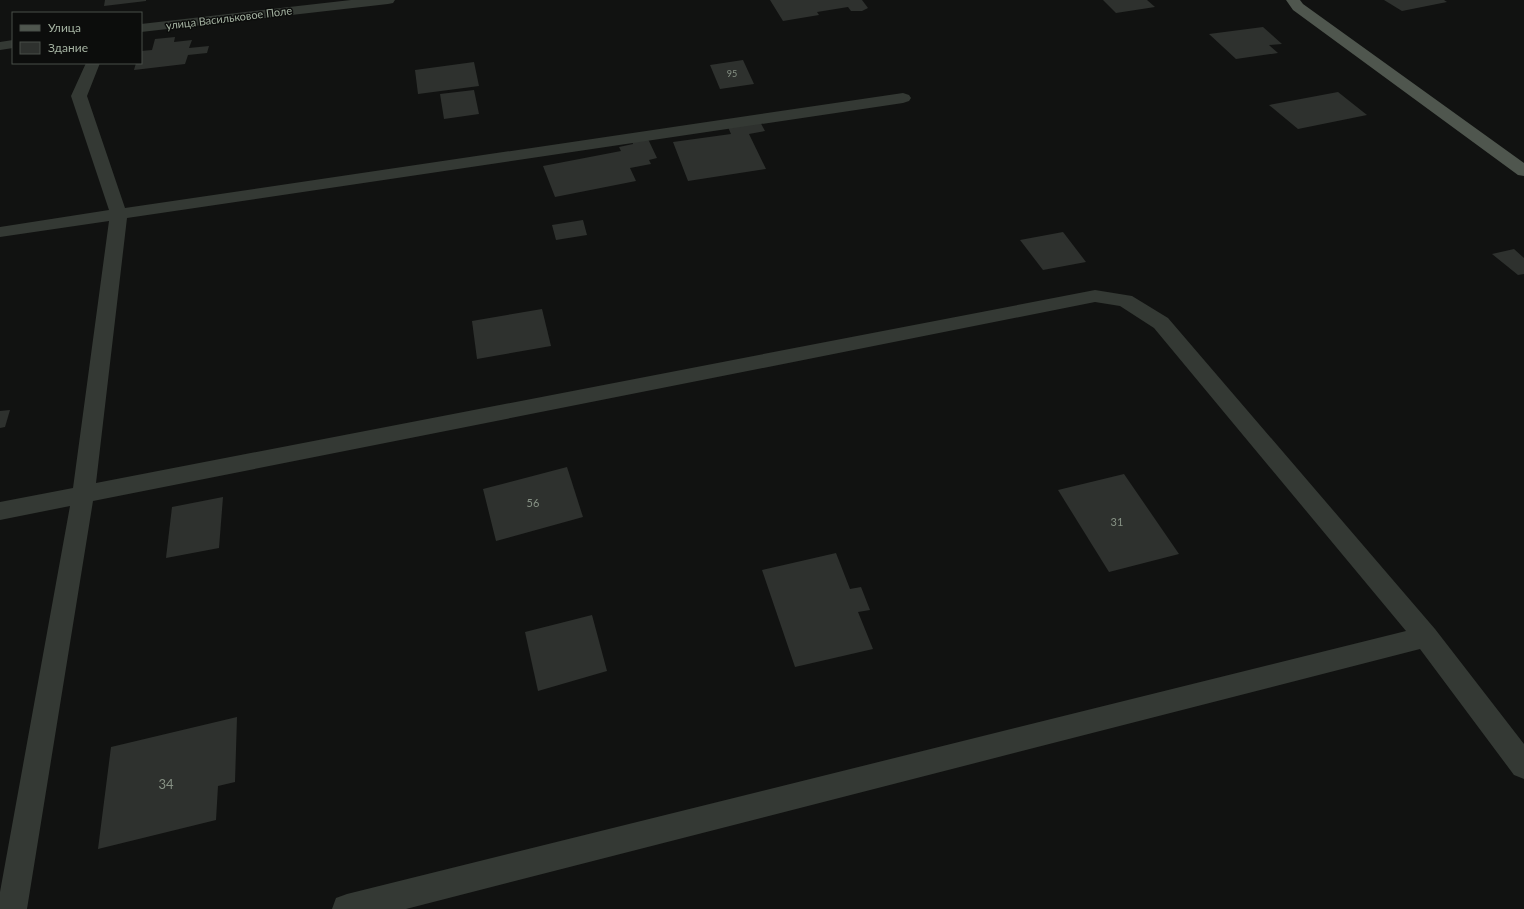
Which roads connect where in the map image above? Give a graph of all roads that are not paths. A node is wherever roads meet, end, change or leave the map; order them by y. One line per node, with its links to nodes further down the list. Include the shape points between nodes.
1 (388, 0): 3 (street, улица Васильковое Поле)
2 (1292, 0): 8 (main road, via 1357,51)
3 (142, 28)
4 (12, 44): 5 (street)
5 (0, 46)
6 (93, 64): 9 (street, via 79,96)
7 (903, 98): 9 (street)
8 (1524, 171)
9 (118, 215): 10 (street); 11 (street)
10 (0, 232)
11 (83, 495): 12 (street); 13 (street, via 1095,296 1125,300 1161,323); 15 (street)
12 (0, 511)
13 (1426, 637): 14 (street); 16 (street)
14 (1524, 766)
15 (12, 909)
16 (347, 909)

